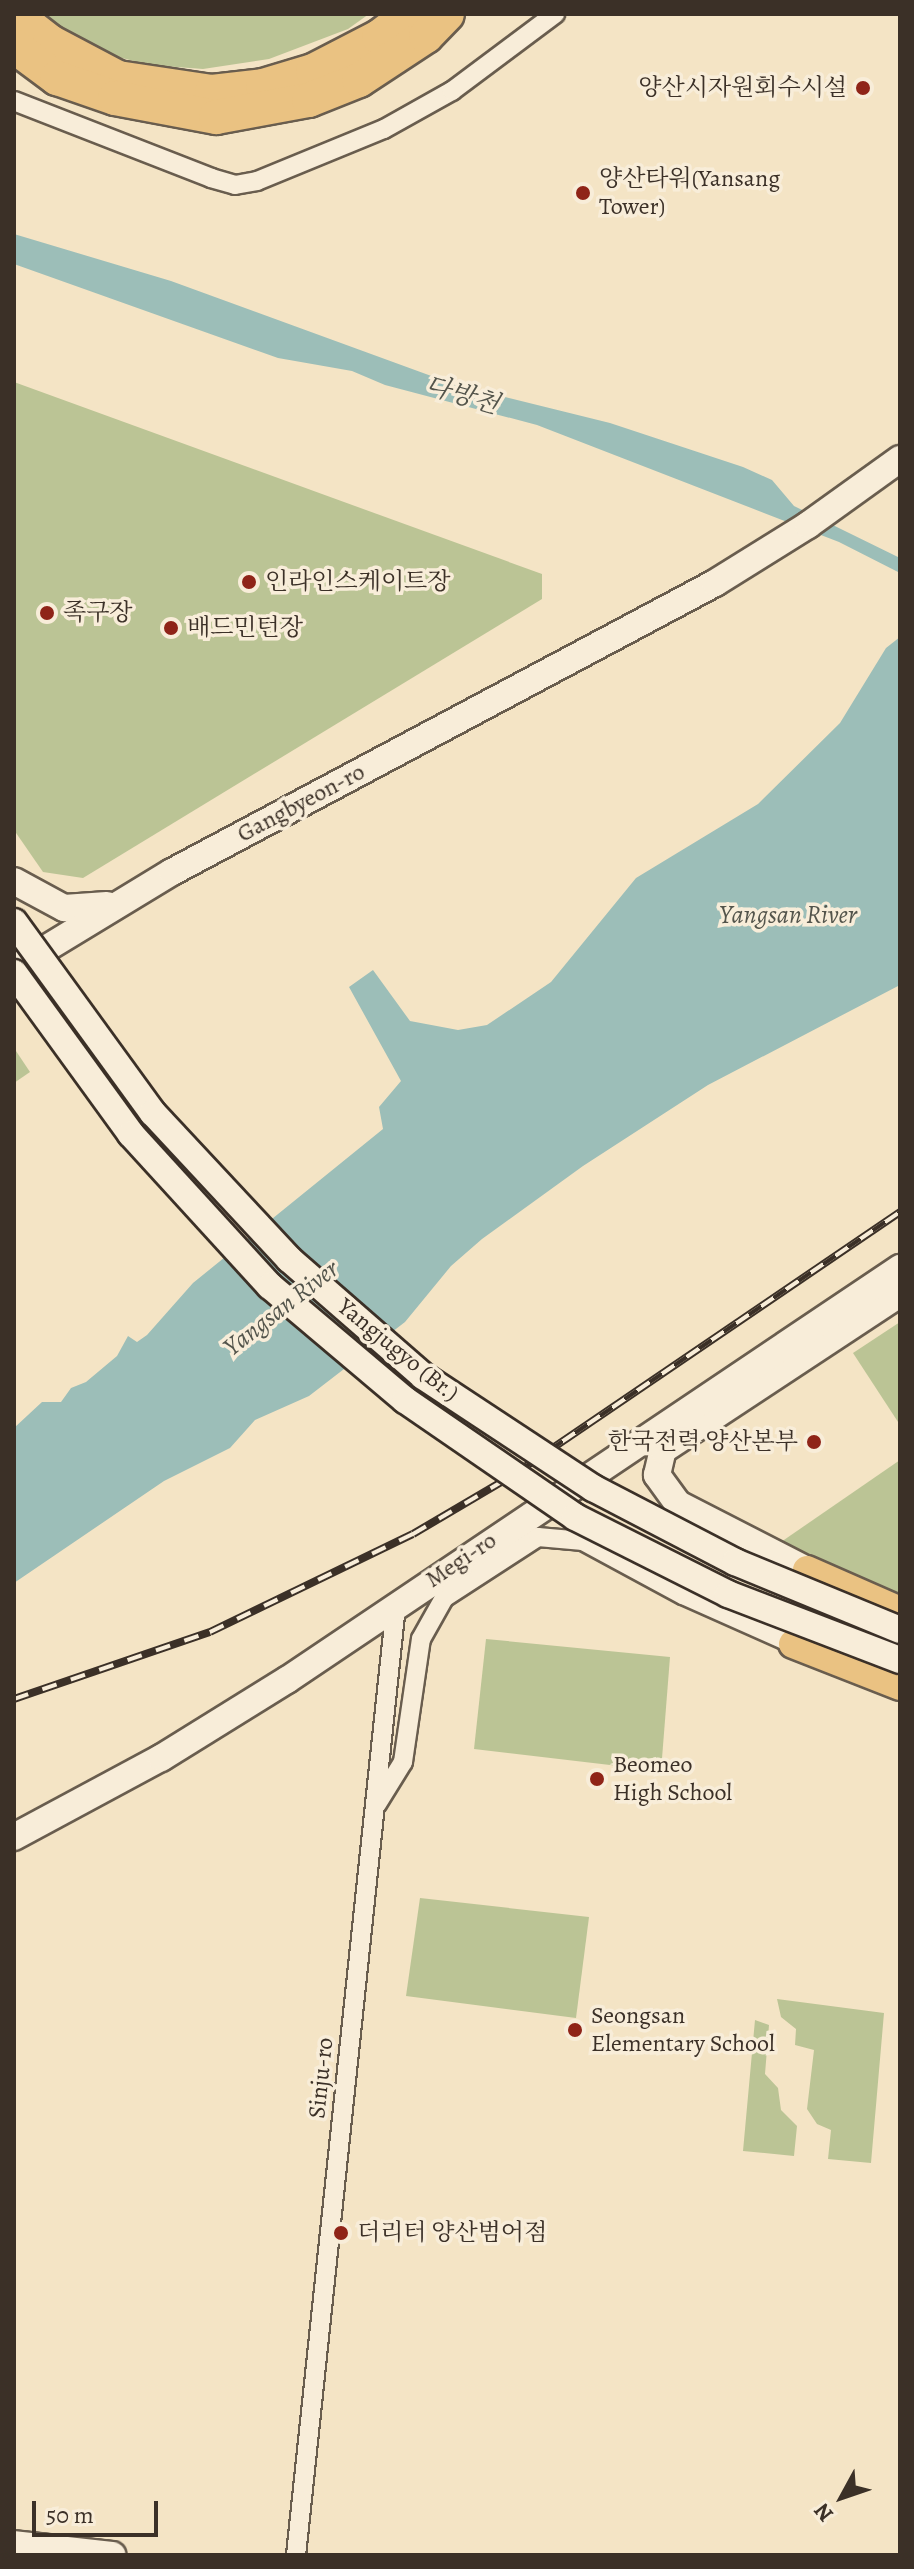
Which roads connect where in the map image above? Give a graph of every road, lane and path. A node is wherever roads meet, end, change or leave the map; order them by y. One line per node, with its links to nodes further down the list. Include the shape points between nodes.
1 (14, 14): 2 (highway, via 50,42 118,78 212,92 263,86 313,71 379,37)
2 (409, 14)
3 (447, 14): 5 (highway, via 426,36 359,80 309,100 216,117 115,98 57,78)
4 (555, 14): 6 (street, via 474,76 398,122 290,172 235,185)
5 (14, 46)
6 (14, 101)
7 (900, 459): 9 (street, Gangbyeon-ro, via 770,549 594,649)
8 (14, 881): 9 (street, via 64,908)
9 (115, 905): 11 (street, Gangbyeon-ro)
10 (14, 922): 17 (street, Yangjugyo (Br.), bridge, via 153,1113 289,1259 423,1376 593,1488 735,1562)
11 (14, 970): 19 (street, Yangjugyo (Br.), bridge, via 131,1134 259,1275 405,1400 575,1517 728,1594)
12 (900, 1268): 15 (street, Megi-ro)
13 (900, 1294): 14 (street, via 663,1450 657,1475 678,1504)
14 (807, 1570): 16 (main road)
15 (396, 1605): 21 (street, Sinju-ro); 22 (street, Megi-ro, via 161,1758)
16 (900, 1611)
17 (900, 1630)
18 (793, 1644): 20 (main road); 21 (street, via 683,1595 583,1541 538,1537 444,1598 421,1639 403,1762)
19 (900, 1660)
20 (900, 1686)
21 (374, 1810): 25 (street, Sinju-ro)
22 (14, 1837)
23 (14, 2544): 24 (street)
24 (112, 2555)
25 (296, 2555)

